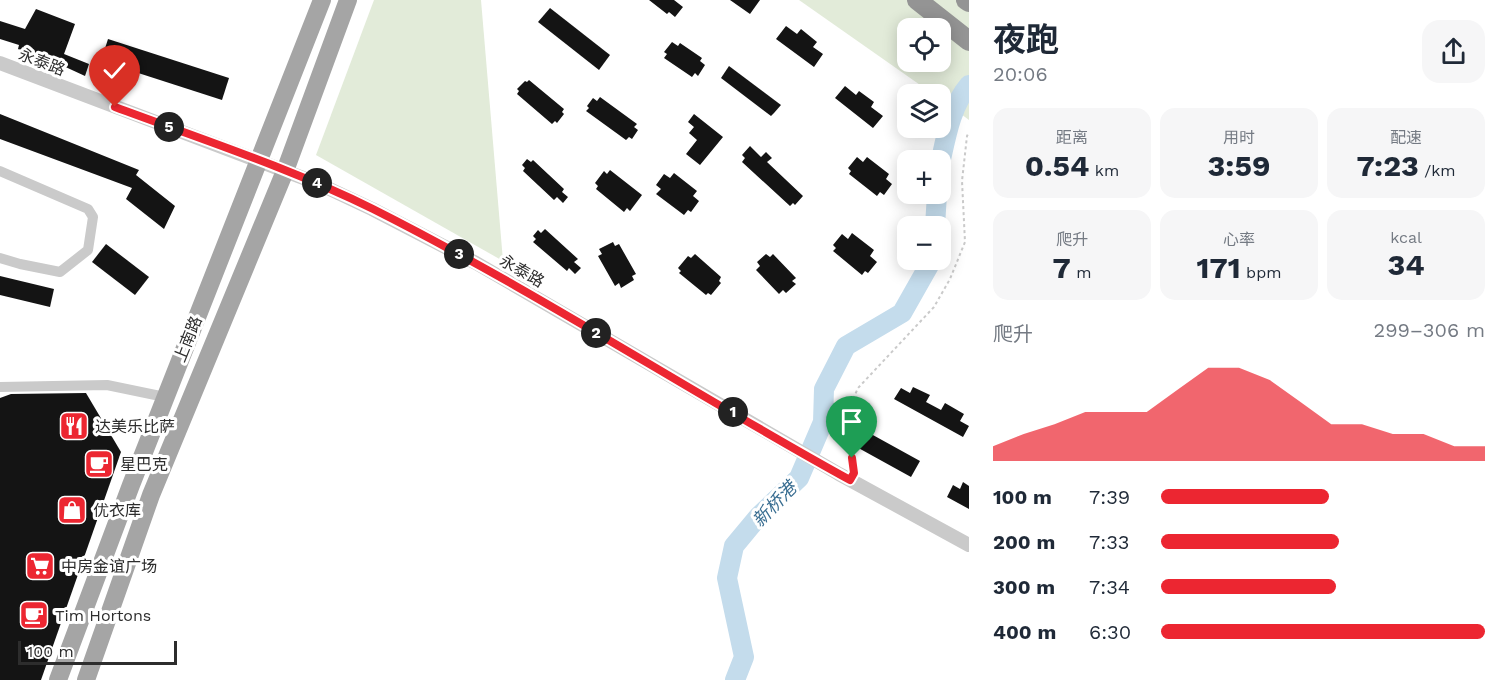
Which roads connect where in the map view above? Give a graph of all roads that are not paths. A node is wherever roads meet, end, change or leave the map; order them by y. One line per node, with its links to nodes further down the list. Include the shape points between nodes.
1 (322, 0): 6 (main road, 上南路)
2 (348, 0): 8 (main road, 上南路)
3 (917, 0): 4 (highway)
4 (968, 40)
5 (0, 63): 6 (street, 永泰路)
6 (258, 160): 8 (street, 永泰路); 11 (main road, 上南路)
7 (0, 171): 9 (street, via 88,209 93,217 88,250 60,272)
8 (285, 171): 12 (street, 永泰路, via 372,208 476,263); 14 (main road, 上南路, via 151,495)
9 (0, 258)
10 (0, 387): 11 (street, via 107,385)
11 (165, 397): 13 (main road, 上南路)
12 (969, 545)
13 (58, 680)
14 (86, 680)

